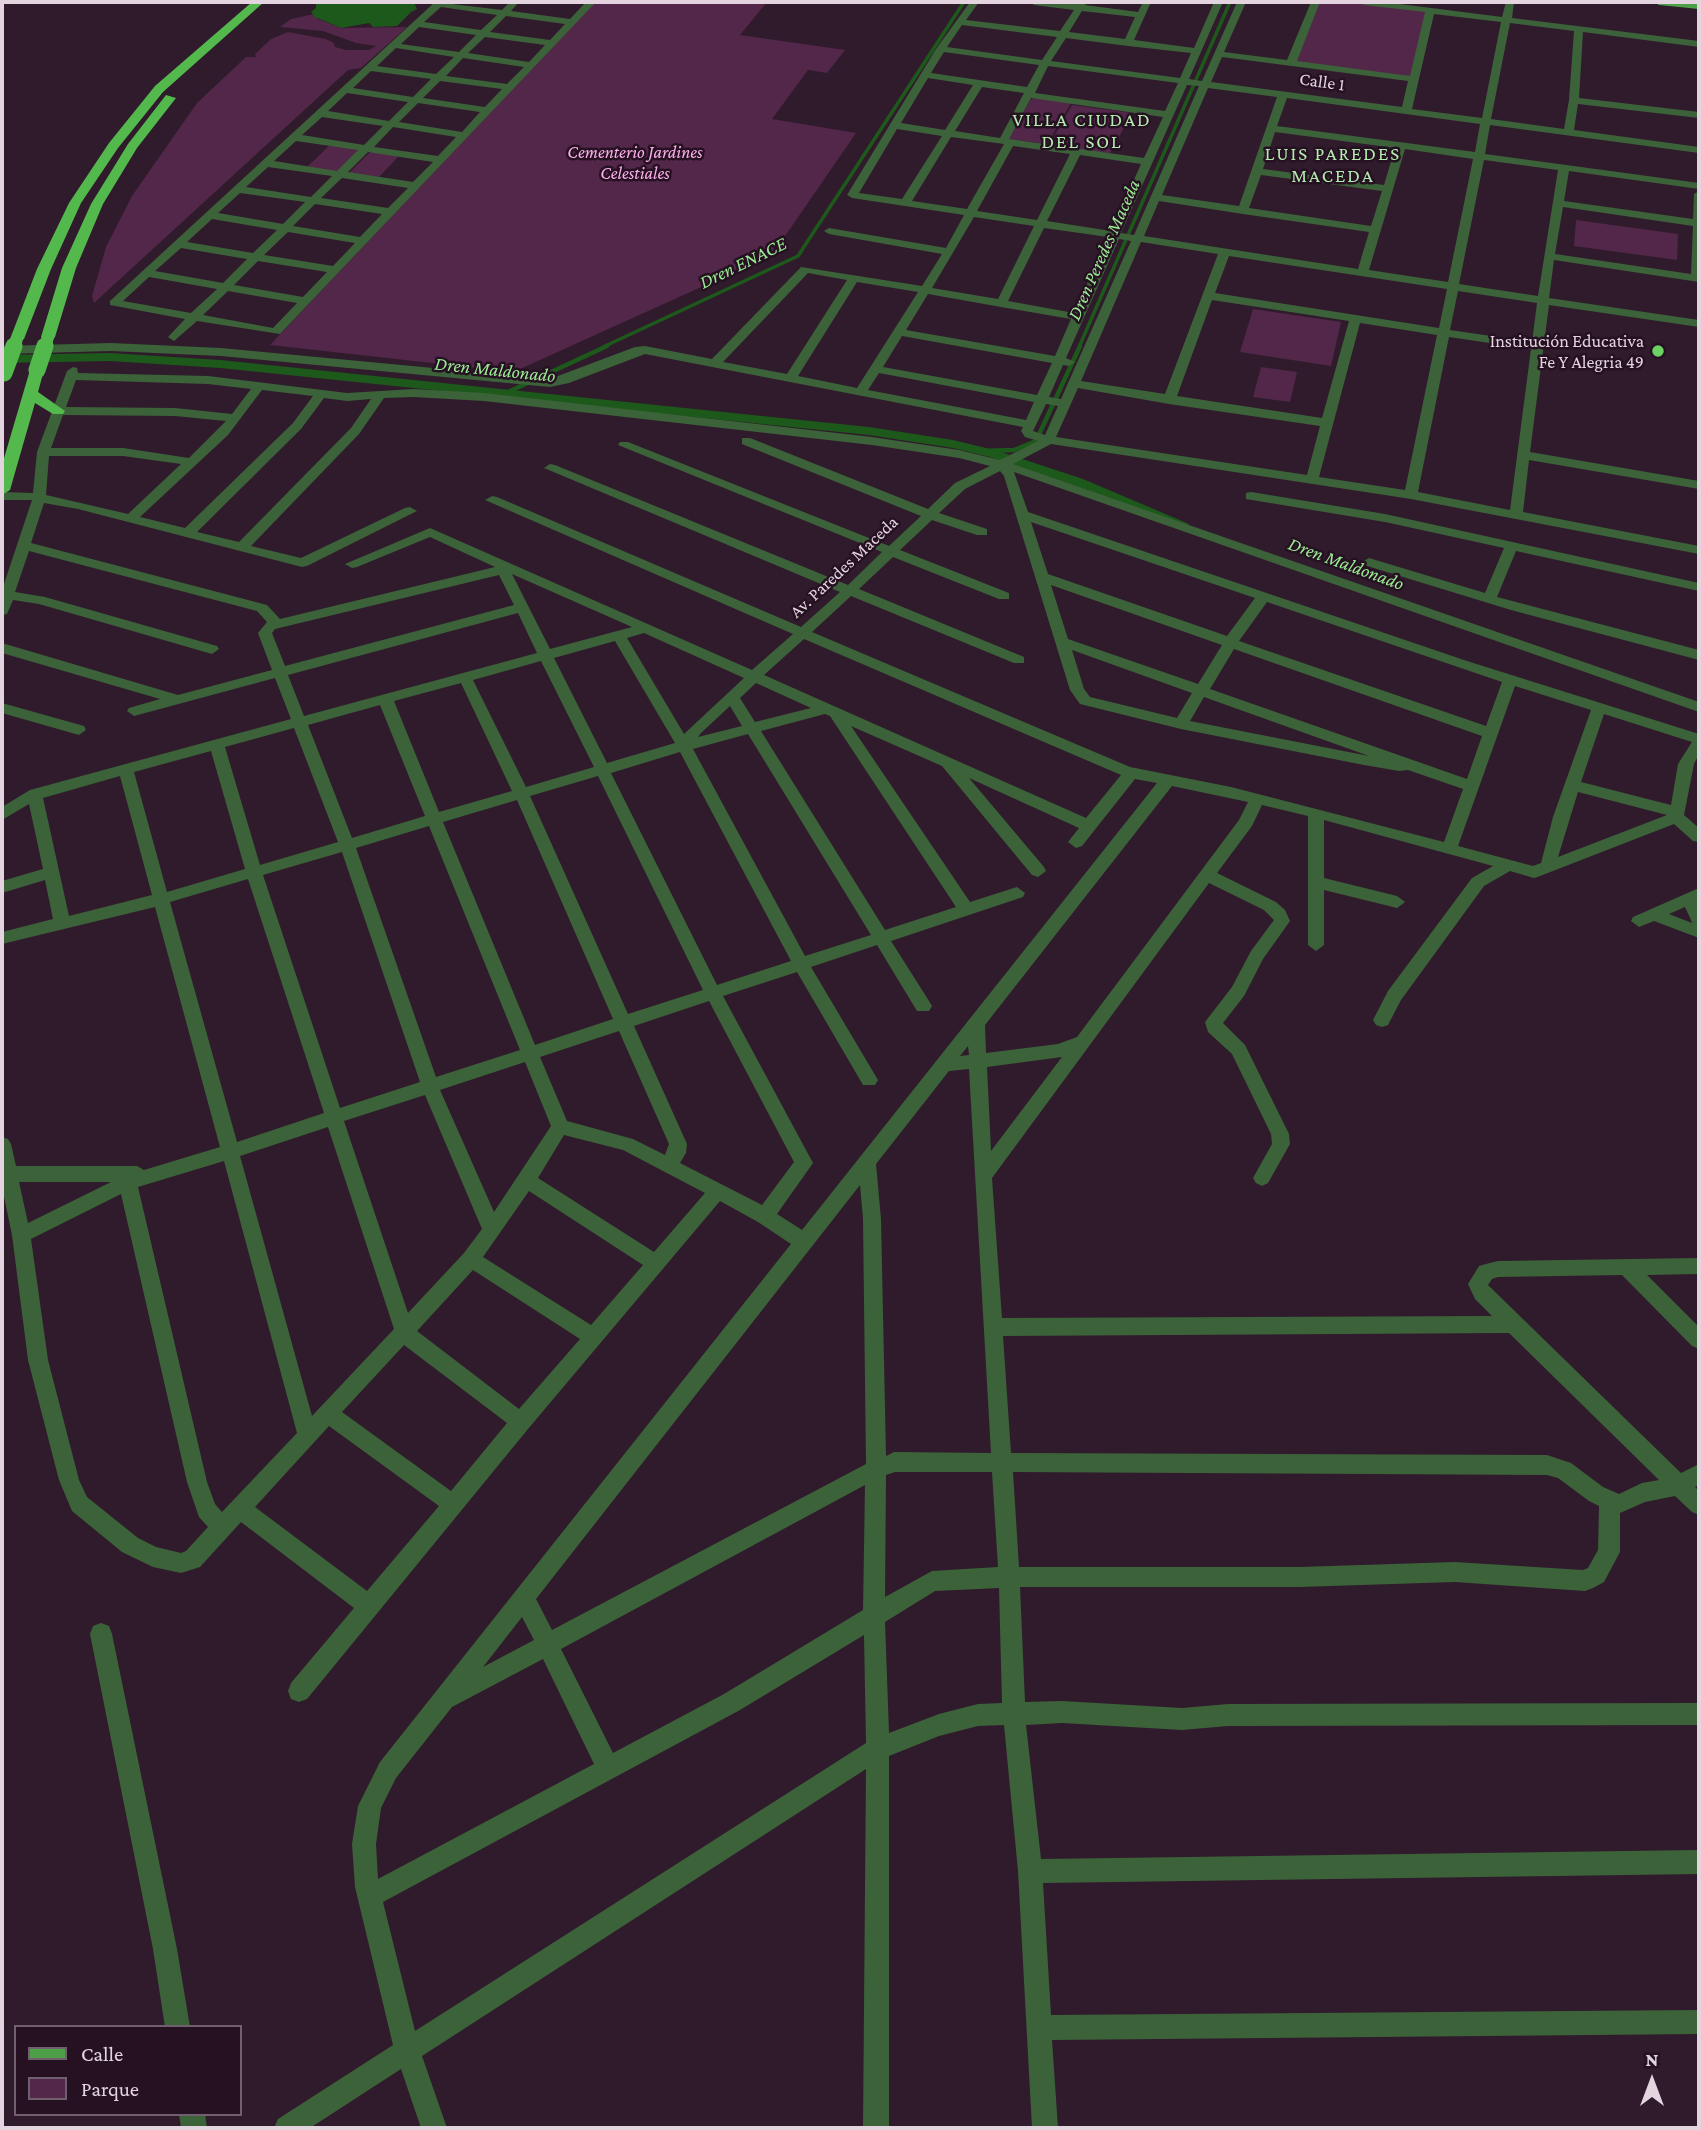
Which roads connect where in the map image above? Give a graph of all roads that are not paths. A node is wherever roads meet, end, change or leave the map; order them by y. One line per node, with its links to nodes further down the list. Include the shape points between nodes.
1 (258, 2): 129 (highway, bridge, via 159,89 113,146 75,204 44,269)
2 (275, 2): 134 (highway, bridge, via 176,91 132,147 97,204 69,268)
3 (515, 2): 19 (street)
4 (583, 2): 5 (street)
5 (591, 2): 22 (street)
6 (974, 2): 23 (street)
7 (1034, 2): 16 (street)
8 (1147, 2): 20 (street)
9 (1219, 2): 33 (street)
10 (1241, 2): 34 (street)
11 (1316, 2): 37 (street)
12 (1364, 2): 18 (street)
13 (1510, 2): 21 (street)
14 (1659, 2): 17 (main road)
15 (440, 3): 19 (street); 24 (street)
16 (1081, 5): 20 (street); 27 (street)
17 (1699, 6)
18 (1430, 10): 21 (street); 42 (street)
19 (504, 13): 22 (street); 26 (street)
20 (1142, 15): 29 (street)
21 (1508, 20): 25 (street); 58 (street)
22 (572, 22): 28 (street)
23 (960, 22): 27 (street); 32 (street)
24 (416, 24): 26 (street); 31 (street)
25 (1579, 29): 30 (street); 51 (street)
26 (483, 33): 28 (street); 35 (street)
27 (1063, 34): 29 (street); 36 (street)
28 (552, 43): 38 (street)
29 (1128, 43): 33 (street)
30 (1699, 44)
31 (392, 45): 35 (street); 39 (street)
32 (941, 49): 36 (street, Calle 1); 40 (street)
33 (1198, 51): 43 (street)
34 (1218, 54): 37 (street); 45 (street)
35 (461, 55): 38 (street); 41 (street)
36 (1045, 63): 43 (street, Calle 1); 48 (street)
37 (1291, 63): 42 (street)
38 (531, 65): 46 (street)
39 (367, 68): 41 (street); 47 (street)
40 (925, 75): 44 (street); 60 (street)
41 (438, 78): 46 (street); 50 (street)
42 (1413, 79): 54 (street)
43 (1185, 82): 45 (street, Calle 1); 56 (street)
44 (979, 83): 48 (street); 63 (street)
45 (1203, 84): 49 (street, Calle 1); 83 (street)
46 (509, 87): 53 (street)
47 (344, 90): 50 (street); 55 (street)
48 (1030, 93): 56 (street); 66 (street)
49 (1283, 95): 54 (street, Calle 1); 61 (street)
50 (415, 100): 53 (street); 59 (street)
51 (1574, 100): 57 (street); 62 (street)
52 (1699, 108): 57 (street)
53 (487, 110): 64 (street)
54 (1406, 111): 58 (street, Calle 1)
55 (318, 113): 59 (street); 65 (street)
56 (1169, 115): 73 (street)
57 (1699, 115)
58 (1486, 122): 62 (street, Calle 1); 71 (street)
59 (391, 124): 64 (street); 68 (street)
60 (897, 126): 63 (street); 86 (street, via 852,195)
61 (1271, 128): 67 (street); 75 (street)
62 (1568, 133): 69 (street, Calle 1)
63 (949, 134): 66 (street); 86 (street)
64 (464, 135): 72 (street)
65 (292, 137): 68 (street); 74 (street)
66 (1007, 142): 70 (street); 89 (street)
67 (1401, 146): 71 (street); 80 (street)
68 (366, 148): 72 (street); 77 (street)
69 (1699, 150)
70 (1076, 152): 73 (street); 91 (street)
71 (1480, 156): 76 (street); 109 (street)
72 (441, 160): 78 (street)
73 (1147, 162): 96 (street)
74 (265, 163): 77 (street); 81 (street)
75 (1256, 168): 80 (street); 87 (street)
76 (1564, 168): 79 (street); 85 (street)
77 (340, 174): 78 (street); 84 (street)
78 (416, 186): 88 (street)
79 (1699, 186)
80 (1389, 187): 94 (street)
81 (237, 189): 84 (street); 90 (street)
82 (1699, 194): 92 (street)
83 (1154, 197): 87 (street); 97 (street)
84 (313, 201): 88 (street); 93 (street)
85 (1558, 203): 92 (street); 102 (street)
86 (905, 204): 89 (street)
87 (1243, 211): 94 (street)
88 (390, 212): 98 (street)
89 (970, 214): 91 (street); 101 (street)
90 (208, 215): 93 (street); 99 (street)
91 (1041, 223): 96 (street); 115 (street)
92 (1698, 223): 108 (street)
93 (285, 228): 98 (street); 103 (street)
94 (1375, 230): 106 (street)
95 (829, 231): 101 (street)
96 (1115, 235): 97 (street); 116 (street)
97 (1137, 238): 100 (street); 127 (street)
98 (364, 241): 104 (street)
99 (178, 244): 103 (street); 105 (street)
100 (1225, 251): 106 (street); 112 (street)
101 (949, 252): 111 (street)
102 (1549, 256): 108 (street); 113 (street)
103 (256, 257): 104 (street); 110 (street)
104 (336, 270): 114 (street)
105 (147, 272): 110 (street); 117 (street, via 114,303)
106 (1363, 272): 109 (street)
107 (853, 279): 111 (street); 126 (street, via 805,269); 130 (street)
108 (1698, 279)
109 (1455, 286): 113 (street); 121 (street)
110 (226, 287): 114 (street); 117 (street)
111 (925, 291): 115 (street); 120 (street)
112 (1210, 296): 118 (street); 139 (street)
113 (1545, 300): 119 (street); 123 (street)
114 (307, 301): 117 (street, via 276,332)
115 (1001, 304): 116 (street)
116 (1079, 317): 125 (street)
117 (194, 318): 122 (street)
118 (1354, 319): 121 (street); 144 (street)
119 (1699, 324)
120 (900, 331): 125 (street); 128 (street)
121 (1445, 333): 123 (street); 157 (street)
122 (174, 337)
123 (1539, 347): 150 (street)
124 (2, 350): 131 (street, via 66,346 221,352)
125 (1059, 360): 127 (street); 138 (street)
126 (714, 364): 130 (street); 131 (street, via 645,350 559,382)
127 (1083, 365): 132 (street)
128 (875, 369): 135 (street); 138 (street)
129 (3, 377)
130 (790, 379): 135 (street)
131 (520, 380): 140 (street, via 530,387)
132 (1076, 384): 139 (street); 141 (street)
133 (260, 385): 136 (street); 142 (street, via 72,374); 143 (street)
134 (30, 393): 142 (highway); 156 (highway)
135 (860, 393): 145 (street)
136 (321, 394): 137 (street); 169 (street, via 297,426)
137 (380, 396): 140 (street, via 414,393); 172 (street, via 355,431)
138 (1041, 399): 141 (street); 145 (street)
139 (1170, 400): 144 (street)
140 (526, 402): 152 (street, via 872,441)
141 (1067, 404): 146 (street)
142 (58, 411): 143 (street, via 175,412); 149 (street)
143 (237, 418): 151 (street)
144 (1327, 423): 154 (street)
145 (1030, 425): 146 (street, via 1029,434)
146 (1049, 440): 152 (street, Av. Paredes Maceda); 154 (street)
147 (746, 441): 163 (street)
148 (624, 445): 174 (street)
149 (44, 452): 151 (street, via 123,452); 160 (street)
150 (1523, 455): 155 (street); 164 (street)
151 (191, 462): 166 (street)
152 (1002, 465): 163 (street, Av. Paredes Maceda, via 960,486); 165 (street); 206 (street)
153 (550, 468): 180 (street)
154 (1312, 479): 157 (street)
155 (1699, 485)
156 (2, 490)
157 (1411, 495): 167 (street)
158 (2, 496): 160 (street)
159 (1251, 496): 167 (street, via 1385,518)
160 (39, 499): 166 (street); 170 (street)
161 (492, 500): 189 (street)
162 (410, 511): 172 (street, via 302,563)
163 (929, 514): 168 (street); 174 (street, Av. Paredes Maceda)
164 (1516, 514): 167 (street); 173 (street)
165 (1024, 515): 178 (street); 183 (street)
166 (130, 520): 169 (street)
167 (1496, 527): 171 (street)
168 (982, 532)
169 (187, 534): 172 (street)
170 (23, 545): 181 (street); 187 (street, via 262,608)
171 (1511, 547): 179 (street); 184 (street)
172 (241, 548)
173 (1699, 550)
174 (890, 551): 180 (street, Av. Paredes Maceda); 182 (street)
175 (1369, 562): 184 (street)
176 (352, 564): 177 (street, via 430,532)
177 (501, 566): 185 (street); 187 (street); 188 (street)
178 (1040, 576): 191 (street); 192 (street)
179 (1699, 587)
180 (849, 591): 189 (street, Av. Paredes Maceda); 197 (street)
181 (5, 594): 186 (street); 194 (street)
182 (1004, 596)
183 (1263, 598): 191 (street); 201 (street)
184 (1490, 598): 196 (street)
185 (521, 608): 195 (street); 198 (street)
186 (2, 611)
187 (276, 624): 198 (street, via 265,633)
188 (646, 628): 190 (street); 200 (street)
189 (803, 632): 200 (street, Av. Paredes Maceda); 223 (street)
190 (618, 635): 195 (street); 218 (street)
191 (1231, 641): 202 (street); 215 (street)
192 (1063, 642): 202 (street); 212 (street, via 1077,690 1085,701)
193 (2, 648): 205 (street)
194 (212, 649)
195 (545, 655): 199 (street); 222 (street)
196 (1699, 655)
197 (1019, 660)
198 (281, 671): 205 (street); 211 (street)
199 (465, 677): 204 (street); 229 (street)
200 (755, 677): 203 (street, Av. Paredes Maceda); 210 (street)
201 (1510, 679): 208 (street); 215 (street)
202 (1199, 691): 212 (street); 220 (street)
203 (732, 697): 213 (street); 218 (street, Av. Paredes Maceda)
204 (385, 698): 211 (street); 235 (street)
205 (177, 699): 209 (street)
206 (1699, 707)
207 (2, 708): 214 (street)
208 (1599, 708): 216 (street); 225 (street)
209 (134, 711)
210 (831, 711): 213 (street); 219 (street); 253 (street)
211 (299, 722): 217 (street); 239 (street)
212 (1181, 724): 220 (street, via 1364,760)
213 (752, 729): 218 (street); 257 (street)
214 (79, 730)
215 (1492, 734): 226 (street)
216 (1699, 741): 227 (street, via 1686,764)
217 (217, 744): 221 (street); 245 (street)
218 (684, 746): 222 (street); 260 (street)
219 (944, 760): 236 (street); 243 (street)
220 (1411, 764): 226 (street)
221 (126, 769): 228 (street); 251 (street)
222 (605, 771): 229 (street); 261 (street)
223 (1131, 772): 224 (street); 236 (street)
224 (1168, 780): 231 (street); 265 (street)
225 (1572, 785): 234 (street); 242 (street)
226 (1473, 787): 240 (street)
227 (1681, 790): 230 (street); 234 (street)
228 (35, 794): 233 (street); 244 (street)
229 (522, 794): 235 (street); 264 (street)
230 (1699, 796)
231 (1257, 799): 232 (street); 246 (street, via 1246,822)
232 (1316, 813): 240 (street); 247 (street)
233 (2, 815)
234 (1676, 815): 237 (street); 242 (street)
235 (437, 819): 239 (street); 267 (street)
236 (1089, 826): 238 (street)
237 (1699, 837)
238 (1076, 842)
239 (347, 845): 245 (street); 271 (street)
240 (1450, 847): 241 (street)
241 (1510, 864): 242 (street, via 1534,872); 263 (street, via 1478,882 1394,996)
242 (1548, 867)
243 (1038, 871)
244 (52, 872): 248 (street); 255 (street)
245 (254, 872): 251 (street); 272 (street)
246 (1206, 876): 266 (street); 281 (street, via 1270,906 1282,921 1214,1022 1239,1050 1280,1134 1281,1144)
247 (1316, 882): 252 (street); 259 (street)
248 (2, 887)
249 (1017, 893): 253 (street)
250 (1694, 896): 254 (street); 256 (street, via 1647,918)
251 (162, 899): 255 (street); 275 (street)
252 (1397, 902)
253 (966, 910): 257 (street)
254 (1699, 920)
255 (62, 922): 258 (street)
256 (1699, 932)
257 (882, 937): 260 (street); 262 (street)
258 (2, 938)
259 (1316, 946)
260 (801, 964): 261 (street); 270 (street)
261 (713, 993): 264 (street); 285 (street, via 804,1163)
262 (923, 1006)
263 (1382, 1020)
264 (624, 1022): 267 (street); 277 (street, via 678,1144)
265 (976, 1023): 268 (street); 269 (street)
266 (1083, 1042): 268 (street, via 1059,1051); 280 (street)
267 (530, 1053): 271 (street); 273 (street)
268 (978, 1060): 269 (street); 280 (street)
269 (944, 1065): 276 (street)
270 (869, 1080)
271 (430, 1086): 272 (street); 286 (street)
272 (336, 1116): 275 (street); 295 (street)
273 (560, 1127): 277 (street, via 628,1144); 282 (street)
274 (2, 1144): 278 (street)
275 (232, 1151): 279 (street); 300 (street)
276 (867, 1163): 288 (street); 302 (street)
277 (667, 1166): 284 (street)
278 (5, 1173): 279 (street); 287 (street)
279 (154, 1174): 283 (street)
280 (983, 1176): 294 (street)
281 (1262, 1178)
282 (527, 1180): 286 (street); 290 (street)
283 (128, 1182): 287 (street); 309 (street, via 197,1482 206,1510)
284 (717, 1192): 285 (street); 290 (street)
285 (765, 1216): 288 (street)
286 (492, 1230): 289 (street)
287 (21, 1235): 309 (street, via 38,1360 79,1504 130,1545 174,1563 192,1560)
288 (804, 1242): 311 (street)
289 (471, 1259): 295 (street); 296 (street)
290 (656, 1264): 296 (street)
291 (1626, 1266): 292 (street); 293 (street, via 1486,1272 1478,1284 1482,1293); 297 (street)
292 (1699, 1266)
293 (1515, 1324): 294 (street); 304 (street)
294 (993, 1326): 301 (street)
295 (405, 1334): 298 (street); 299 (street)
296 (593, 1338): 299 (street)
297 (1699, 1340)
298 (328, 1414): 300 (street); 306 (street)
299 (522, 1422): 306 (street)
300 (308, 1437): 308 (street)
301 (1002, 1462): 302 (street, via 894,1462); 305 (street, via 1547,1465 1564,1469); 310 (street)
302 (876, 1469): 313 (street); 315 (street)
303 (1699, 1474): 304 (street)
304 (1679, 1485): 305 (street, via 1642,1493 1619,1504); 307 (street)
305 (1610, 1502): 310 (street, via 1609,1552 1595,1575 1585,1581 1455,1572)
306 (453, 1504): 312 (street)
307 (1699, 1505)
308 (240, 1508): 309 (street); 312 (street)
309 (222, 1527)
310 (1009, 1577): 313 (street, via 932,1581); 318 (street)
311 (524, 1597): 315 (street); 317 (street)
312 (368, 1605): 316 (street)
313 (874, 1616): 320 (street); 321 (street, via 732,1702)
314 (101, 1634): 326 (street)
315 (548, 1644): 317 (street); 321 (street)
316 (299, 1691)
317 (443, 1700): 324 (street, via 388,1770 370,1807 364,1844)
318 (1014, 1713): 319 (street, via 1182,1719 1228,1714); 320 (street, via 978,1715 939,1725); 323 (street)
319 (1699, 1714)
320 (878, 1749): 328 (street); 331 (street)
321 (608, 1768): 324 (street)
322 (1699, 1862): 323 (street)
323 (1030, 1871): 327 (street)
324 (370, 1896): 328 (street)
325 (1699, 2022): 327 (street)
326 (178, 2025)
327 (1039, 2028): 332 (street)
328 (407, 2050): 329 (street); 330 (street)
329 (286, 2128)
330 (434, 2128)
331 (876, 2128)
332 (1045, 2128)

